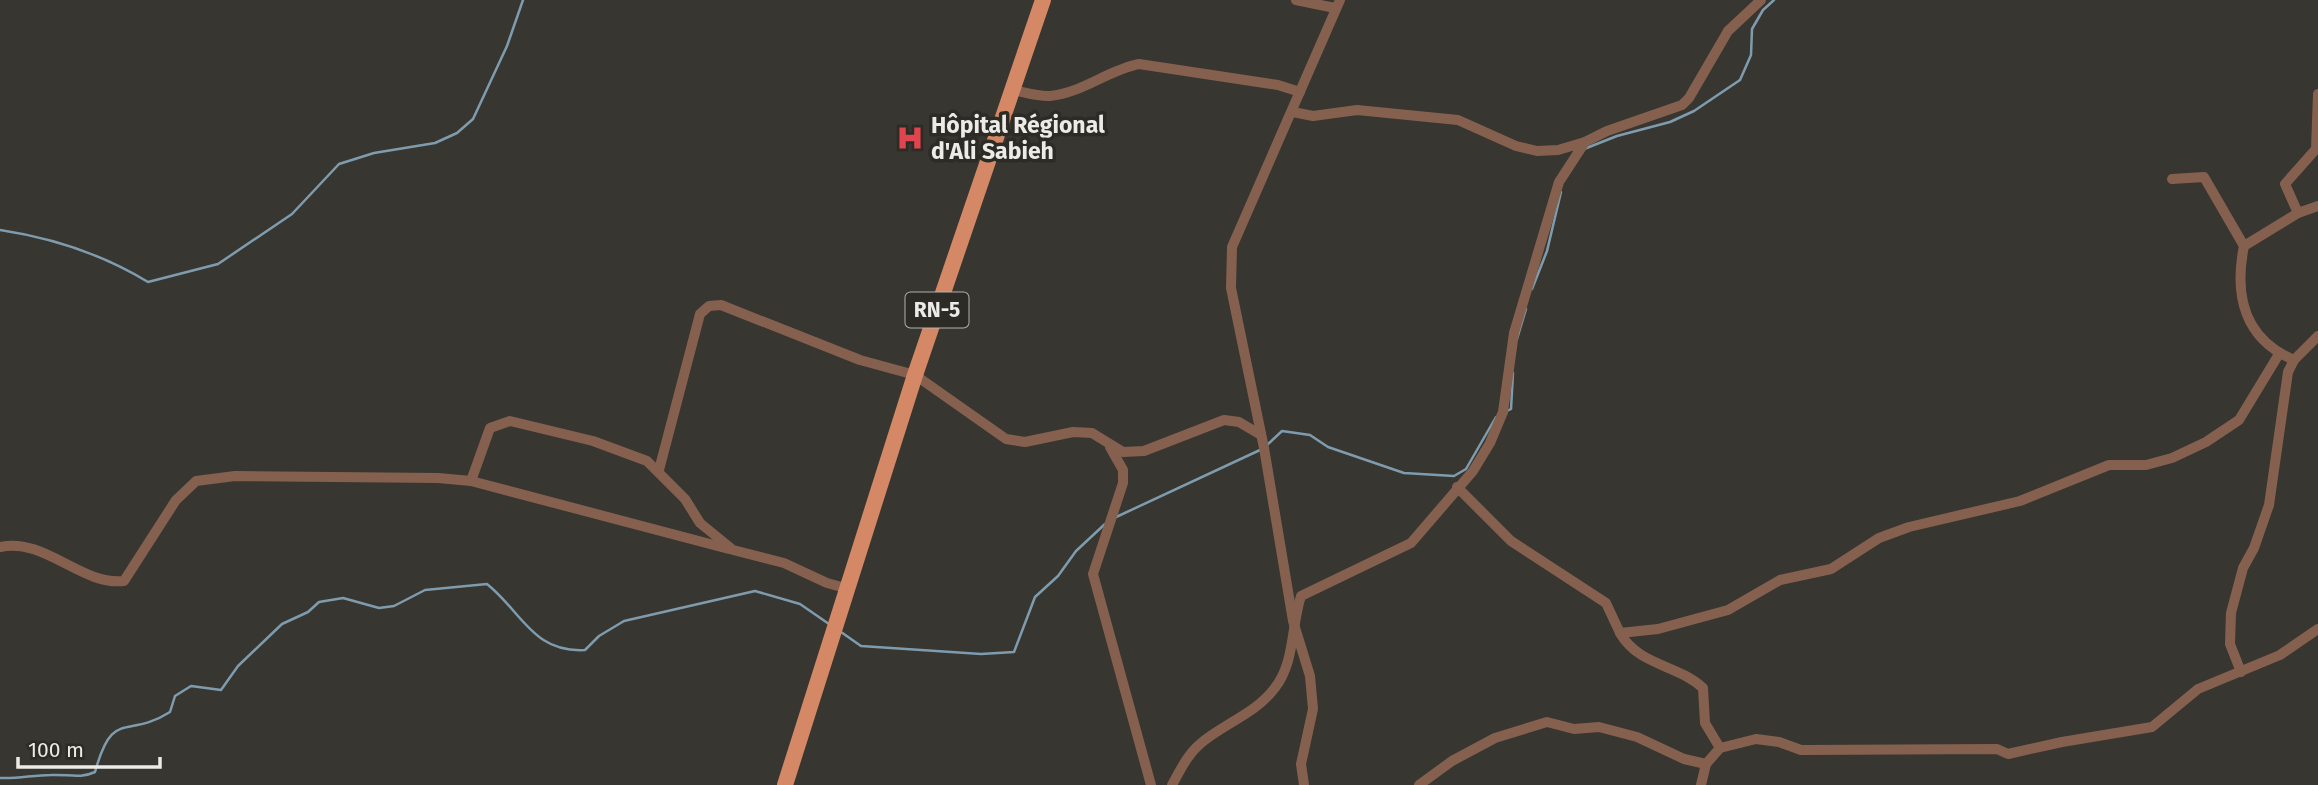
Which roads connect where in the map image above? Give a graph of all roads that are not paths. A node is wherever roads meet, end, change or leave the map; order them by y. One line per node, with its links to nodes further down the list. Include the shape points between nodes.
1 (1043, 0): 5 (main road, RN-5)
2 (1296, 0): 4 (street)
3 (1761, 0): 9 (street, via 1728,32 1682,105)
4 (1338, 4): 6 (street)
5 (1012, 90): 6 (street, via 1048,96 1070,92 1139,64); 17 (main road, RN-5)
6 (1300, 92): 8 (street)
7 (2318, 94): 12 (street, via 2316,149 2285,184)
8 (1293, 112): 9 (street, via 1313,116 1357,110 1458,120 1516,146 1537,150 1559,150); 18 (street, via 1229,262)
9 (1586, 142): 22 (street, via 1559,182 1523,296 1509,356 1503,412 1473,471)
10 (2172, 179): 13 (street, via 2204,177)
11 (2318, 206): 12 (street)
12 (2298, 213): 13 (street)
13 (2244, 246): 15 (street, via 2239,273 2242,307)
14 (2318, 336): 16 (street)
15 (2279, 354): 16 (street); 28 (street, via 2239,420 2172,458 2146,465 2109,465 2020,501 1909,527 1879,538 1830,569 1780,580 1728,610 1658,629)
16 (2294, 360): 29 (street, via 2287,377 2269,505 2243,568 2231,613 2230,644)
17 (915, 375): 19 (street, via 1006,439 1025,442 1073,432 1092,433); 20 (street, via 860,360 721,305 709,306 699,314); 25 (main road, RN-5)
18 (1261, 435): 19 (street, via 1239,422 1224,420 1144,451 1123,452); 26 (street)
19 (1108, 443): 33 (street, via 1119,459 1123,484 1093,574)
20 (659, 470): 21 (street, via 593,440 510,421 490,428); 24 (street, via 700,523)
21 (471, 481): 23 (street, via 235,476 196,481 176,500 124,581 108,583 14,544); 24 (street)
22 (1457, 487): 26 (street, via 1411,543 1301,596); 28 (street, via 1511,541 1606,603)
23 (0, 547)
24 (733, 550): 25 (street, via 784,563)
25 (849, 589): 32 (main road, RN-5)
26 (1293, 621): 34 (street, via 1290,655 1275,689 1254,709 1199,745); 35 (street, via 1310,676 1313,709 1303,746)
27 (2318, 629): 29 (street, via 2280,655)
28 (1620, 633): 30 (street, via 1630,650 1694,679 1703,688 1705,723)
29 (2241, 672): 30 (street, via 2198,690 2152,727 2008,754 1997,749 1801,750 1779,741 1756,739)
30 (1720, 747): 31 (street)
31 (1706, 764): 36 (street, via 1637,737 1599,727 1574,729 1547,722 1495,738); 37 (street)
32 (785, 785)
33 (1151, 785)
34 (1172, 785)
35 (1304, 785)
36 (1419, 785)
37 (1701, 785)

